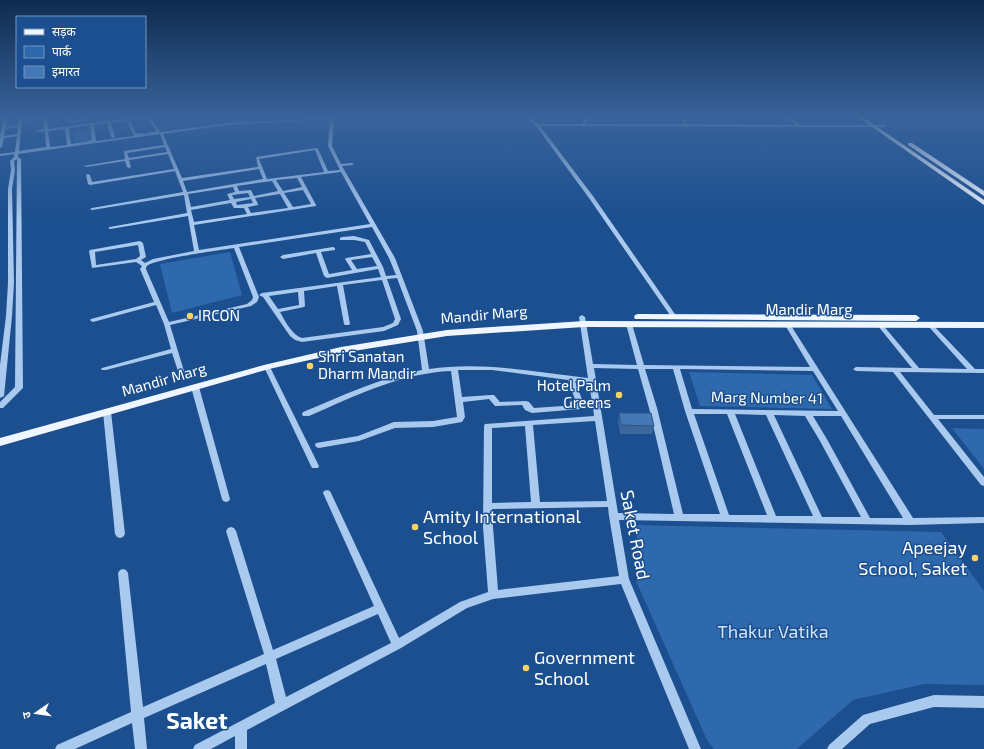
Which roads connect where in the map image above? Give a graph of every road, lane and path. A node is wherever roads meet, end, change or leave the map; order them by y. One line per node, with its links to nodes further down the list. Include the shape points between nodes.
1 (17, 150): 12 (street)
2 (54, 150): 12 (street)
3 (139, 150): 14 (street, via 125,152)
4 (167, 150): 11 (street)
5 (309, 150): 19 (street, via 258,158)
6 (316, 150): 22 (street)
7 (332, 150): 16 (street)
8 (555, 150): 70 (street)
9 (912, 150): 36 (main road)
10 (920, 150): 33 (main road)
11 (169, 154): 14 (street); 20 (street)
12 (16, 156): 13 (street); 47 (street, via 19,160); 48 (street, via 12,161)
13 (0, 157)
14 (127, 160): 17 (street); 18 (street)
15 (352, 164): 16 (street)
16 (339, 165): 21 (street)
17 (86, 166)
18 (129, 167)
19 (260, 168): 26 (street); 27 (street)
20 (176, 170): 23 (street, via 90,184); 26 (street)
21 (342, 171): 22 (street); 45 (street)
22 (327, 173): 24 (street)
23 (88, 175)
24 (298, 176): 25 (street); 29 (street)
25 (273, 179): 27 (street); 30 (street)
26 (180, 180): 32 (street)
27 (265, 180): 28 (street)
28 (234, 185): 31 (street); 32 (street)
29 (305, 188): 30 (street); 39 (street, via 314,205)
30 (282, 192): 34 (street); 39 (street)
31 (238, 193): 34 (street, via 249,191); 35 (street, via 229,194)
32 (186, 194): 37 (street); 42 (street)
33 (984, 194)
34 (252, 197): 35 (street); 38 (street, via 256,204)
35 (232, 201): 38 (street, via 236,207); 42 (street)
36 (984, 203)
37 (128, 204): 40 (street); 41 (street)
38 (245, 206): 43 (street)
39 (291, 208): 43 (street)
40 (92, 210)
41 (130, 210)
42 (189, 211): 44 (street); 46 (street)
43 (250, 215): 44 (street)
44 (192, 224): 53 (street)
45 (373, 225): 50 (street); 60 (street)
46 (110, 228)
47 (20, 232): 48 (street); 62 (street)
48 (10, 234): 63 (street)
49 (342, 239): 54 (street, via 367,241)
50 (236, 246): 53 (street); 67 (street)
51 (333, 248): 52 (street)
52 (318, 251): 55 (street); 59 (street, via 327,276)
53 (197, 252): 57 (street)
54 (374, 255): 58 (street); 59 (street, via 348,259)
55 (283, 257)
56 (137, 260): 56 (street, via 143,257 140,243 92,251 94,267); 57 (street)
57 (145, 265): 68 (street, via 143,269)
58 (380, 267): 59 (street); 61 (street)
59 (355, 271)
60 (399, 276): 61 (street); 83 (street)
61 (384, 278): 64 (street); 69 (street, via 398,319 391,327 302,340 292,335)
62 (18, 281): 63 (street); 77 (street)
63 (11, 283): 82 (street)
64 (340, 284): 65 (street); 75 (street)
65 (301, 290): 66 (street); 69 (street, via 302,306)
66 (265, 295): 67 (street); 69 (street)
67 (256, 296): 74 (street, via 255,301 249,305)
68 (158, 303): 72 (street); 74 (street)
69 (277, 312)
70 (674, 317): 71 (main road, Mandir Marg); 73 (main road, Mandir Marg)
71 (984, 319)
72 (93, 320)
73 (583, 320): 76 (main road, Mandir Marg); 83 (main road, Mandir Marg, via 488,323); 85 (street, Saket Road)
74 (167, 324): 84 (street)
75 (347, 324)
76 (629, 324): 78 (main road, Mandir Marg); 87 (street)
77 (19, 325): 82 (street); 106 (street, via 19,388)
78 (788, 325): 79 (main road, Mandir Marg); 91 (street, Marg Number 41)
79 (880, 325): 80 (main road, Mandir Marg); 94 (street)
80 (930, 325): 81 (main road, Mandir Marg); 96 (street)
81 (984, 325)
82 (8, 328): 102 (street)
83 (420, 334): 86 (main road, Mandir Marg); 98 (street); 118 (main road, Mandir Marg, via 340,344)
84 (174, 350): 89 (street); 95 (street)
85 (590, 366): 87 (street); 100 (street, Saket Road)
86 (268, 367): 101 (main road, Mandir Marg); 121 (street)
87 (641, 367): 88 (street); 129 (street)
88 (676, 368): 91 (street); 107 (street, Marg Number 41)
89 (104, 369)
90 (454, 369): 98 (street); 99 (street, via 492,368); 103 (street)
91 (816, 369): 113 (street, Marg Number 41)
92 (856, 369): 93 (street)
93 (895, 370): 94 (street); 114 (street)
94 (917, 370): 96 (street)
95 (181, 371)
96 (973, 371): 97 (street)
97 (984, 371)
98 (426, 372): 112 (street, via 404,376)
99 (571, 378): 100 (street); 105 (street)
100 (592, 381): 104 (street, Saket Road)
101 (195, 387): 108 (main road, Mandir Marg); 124 (street)
102 (0, 396)
103 (459, 400): 105 (street, via 491,397 498,404 524,402 532,411); 120 (street, via 461,417 455,422 394,425 359,438)
104 (596, 404): 105 (street); 116 (street, Saket Road)
105 (581, 405)
106 (0, 406)
107 (689, 411): 109 (street, Marg Number 41); 130 (street, Marg Number 41)
108 (107, 412): 119 (main road, Mandir Marg); 137 (street)
109 (730, 412): 110 (street, Marg Number 41); 131 (street)
110 (769, 412): 111 (street, Marg Number 41); 132 (street)
111 (807, 413): 113 (street, Marg Number 41); 134 (street)
112 (306, 414)
113 (844, 414): 135 (street, Marg Number 41)
114 (932, 417): 115 (street); 122 (street)
115 (984, 417)
116 (597, 418): 117 (street); 125 (street, Saket Road)
117 (529, 423): 126 (street); 127 (street, via 488,426)
118 (0, 436)
119 (0, 442)
120 (319, 445)
121 (315, 466)
122 (984, 483)
123 (327, 493): 141 (street)
124 (226, 499)
125 (611, 504): 126 (street); 128 (street, Saket Road)
126 (536, 505): 127 (street)
127 (488, 506): 140 (street)
128 (613, 516): 129 (street); 139 (street, Saket Road)
129 (679, 517): 130 (street)
130 (726, 518): 131 (street)
131 (773, 519): 132 (street)
132 (819, 520): 134 (street)
133 (984, 520): 135 (street)
134 (867, 521): 135 (street)
135 (910, 522)
136 (232, 531): 143 (street)
137 (120, 534)
138 (123, 572): 146 (street)
139 (624, 579): 140 (street); 152 (street, Saket Road)
140 (493, 595): 142 (street, via 464,605)
141 (380, 608): 142 (street); 143 (street)
142 (397, 645): 145 (street)
143 (270, 656): 145 (street); 146 (street)
144 (984, 702): 153 (street, via 934,701 867,719)
145 (282, 706): 147 (street)
146 (138, 715): 148 (street); 149 (street)
147 (241, 728): 150 (street); 151 (street)
148 (61, 749)
149 (141, 749)
150 (199, 749)
151 (241, 749)
152 (695, 749)
153 (833, 749)

